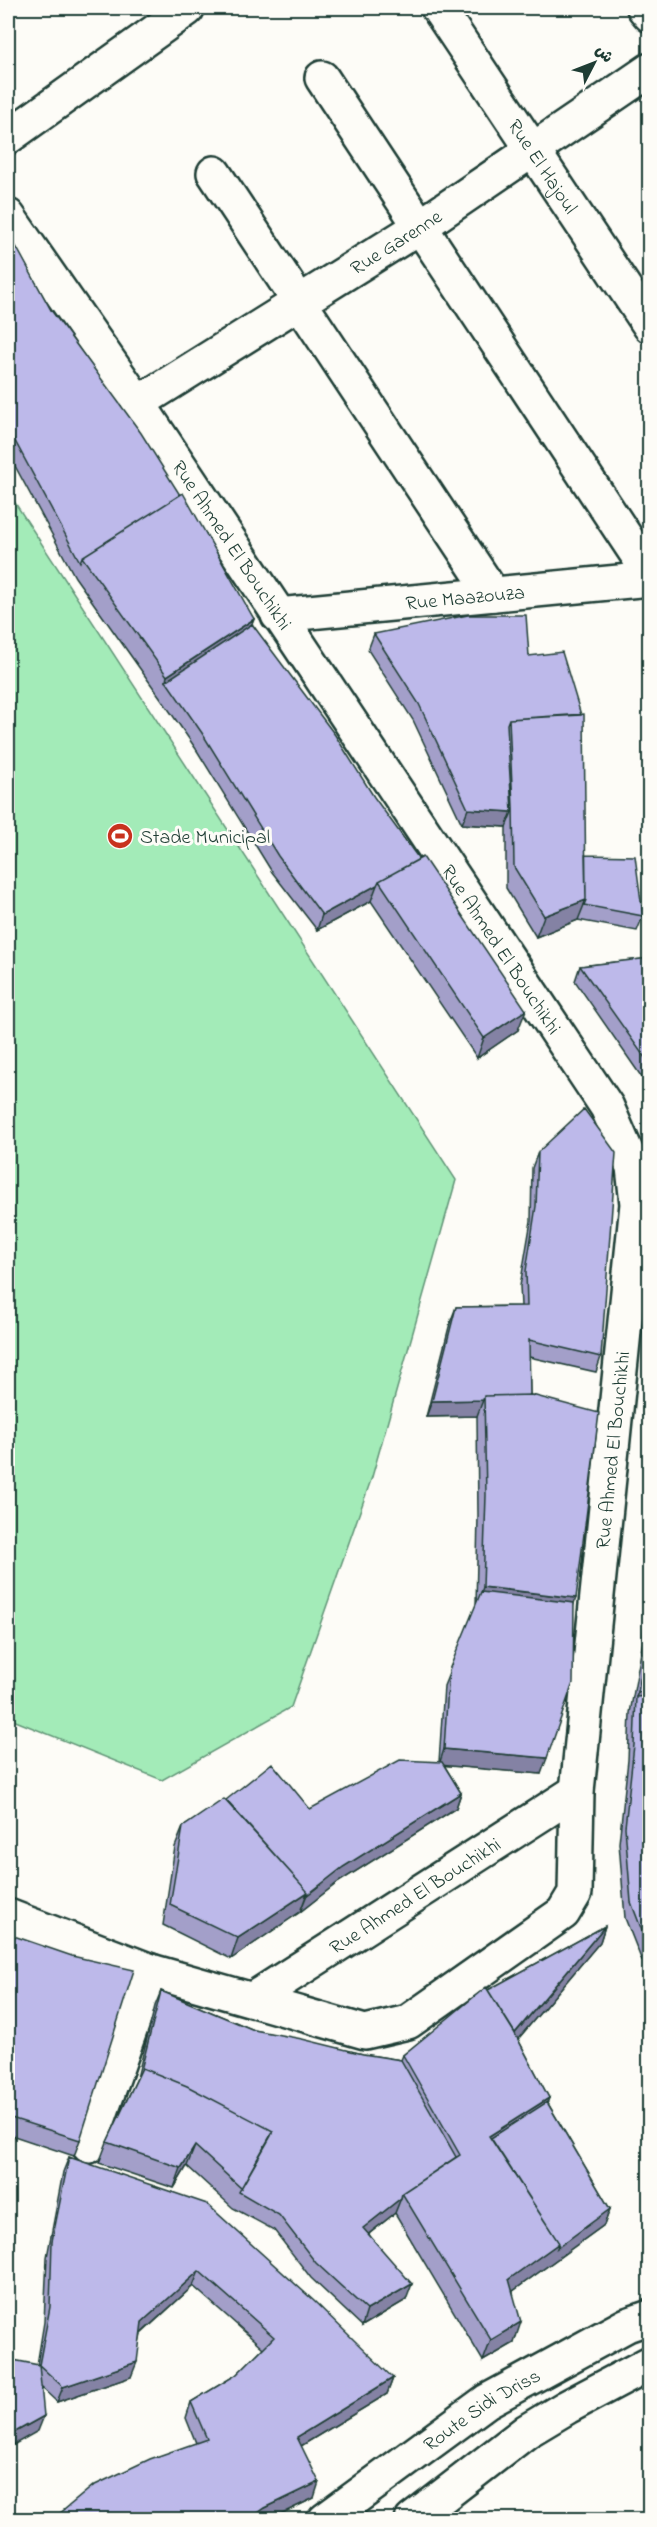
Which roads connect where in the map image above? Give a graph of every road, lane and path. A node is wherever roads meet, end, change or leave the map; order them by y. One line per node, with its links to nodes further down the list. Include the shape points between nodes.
1 (438, 8): 8 (street, Rue El Hajoul)
2 (644, 8): 4 (street)
3 (187, 9): 7 (street)
4 (650, 15)
5 (650, 70): 8 (street, Rue Garenne)
6 (322, 78): 11 (street)
7 (8, 137)
8 (531, 149): 11 (street, Rue Garenne); 13 (street, Rue El Hajoul)
9 (214, 173): 12 (street)
10 (8, 216): 14 (street, Rue Ahmed El Bouchikhi)
11 (421, 225): 12 (street, Rue Garenne); 15 (street)
12 (299, 302): 14 (street, Rue Garenne); 17 (street)
13 (650, 326)
14 (138, 403): 18 (street, Rue Ahmed El Bouchikhi)
15 (650, 574)
16 (650, 579): 17 (street, Rue Maazouza)
17 (493, 594): 18 (street, Rue Maazouza)
18 (278, 615): 19 (street, Rue Ahmed El Bouchikhi, via 607,1107 633,1167 638,1204)
19 (577, 1791): 22 (street, Rue Ahmed El Bouchikhi); 22 (street, Rue Ahmed El Bouchikhi, via 575,1893 563,1913 408,2022 365,2032)
20 (8, 1916): 21 (street, Rue Ahmed El Bouchikhi)
21 (152, 1971): 22 (street, Rue Ahmed El Bouchikhi); 23 (street)
22 (253, 1999)
23 (89, 2146)
24 (650, 2317): 26 (street, Route Sidi Driss, via 617,2330 487,2401)
25 (650, 2363): 27 (street, via 527,2431)
26 (325, 2520)
27 (412, 2520)

